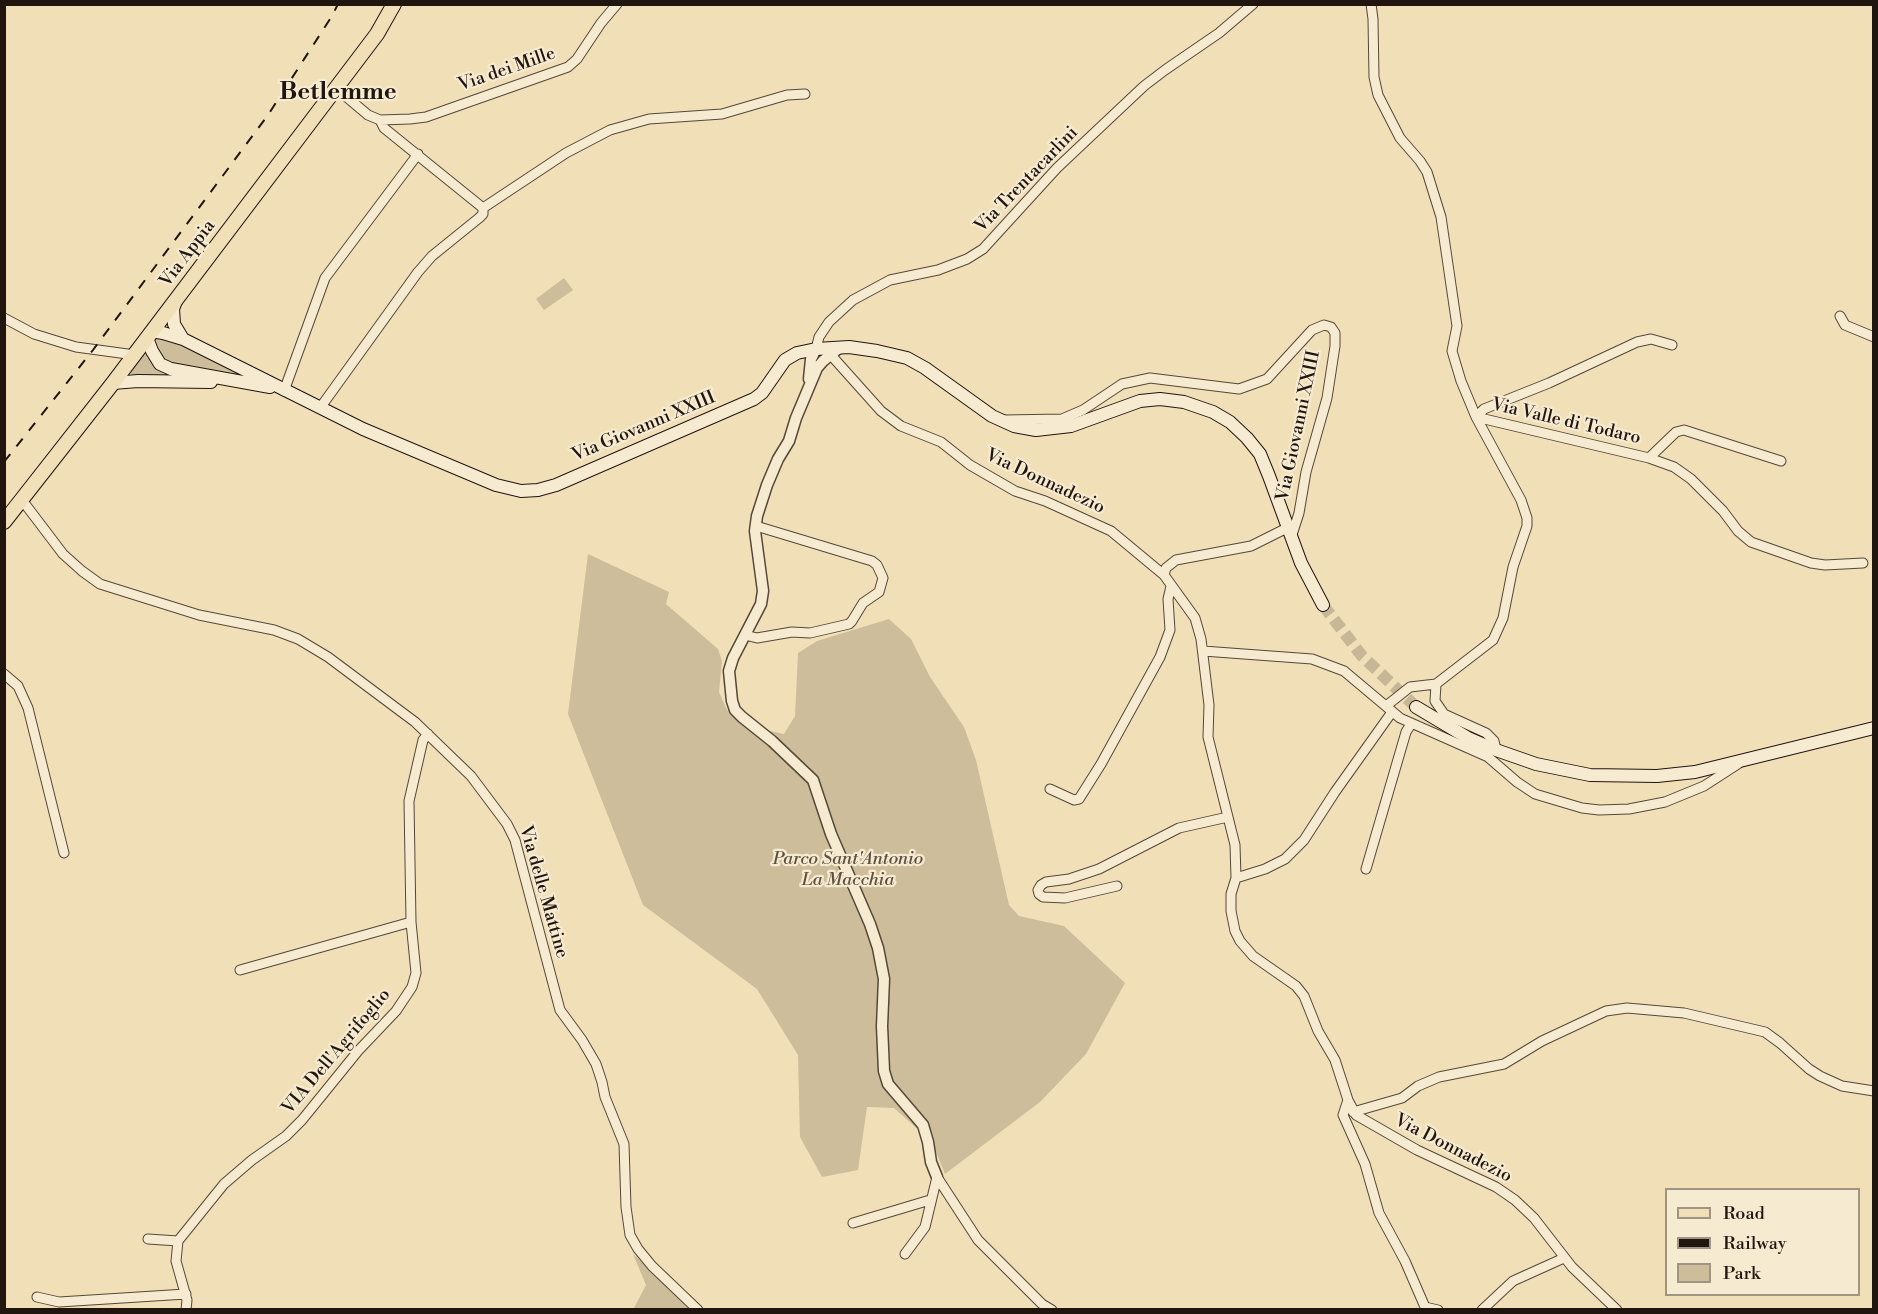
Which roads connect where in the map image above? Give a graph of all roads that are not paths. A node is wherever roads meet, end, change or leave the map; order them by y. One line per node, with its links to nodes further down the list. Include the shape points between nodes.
1 (394, 4): 5 (main road, Via Appia, via 377,34)
2 (617, 4): 7 (street, Via dei Mille, via 568,67 426,117)
3 (1253, 4): 17 (street, Via Trentacarlini, via 1220,33 1144,87 1057,168 982,249 938,270 890,280 853,300 828,322)
4 (1371, 4): 26 (street, Via Valle di Todaro, via 1378,95 1400,138 1426,172 1441,217 1456,326 1452,351)
5 (336, 88): 7 (street, via 368,116); 10 (main road, Via Appia)
6 (805, 94): 9 (street, via 787,95 722,114 649,119 610,130 566,153)
7 (380, 120): 8 (street, via 384,128)
8 (418, 154): 9 (street); 24 (street, via 325,278)
9 (483, 208): 25 (street, via 479,219 418,272)
10 (177, 298): 13 (main road, Via Appia); 15 (main road, via 173,315)
11 (1840, 316): 14 (street, via 1845,325)
12 (4, 318): 19 (street, via 34,334 76,347)
13 (150, 335): 15 (main road, via 163,333); 19 (main road, Via Appia); 22 (main road, via 156,358 165,367)
14 (1874, 337)
15 (183, 339): 24 (main road)
16 (1672, 345): 26 (street, via 1651,339 1637,342)
17 (816, 349): 18 (main road, Via Giovanni XXIII); 20 (main road, Via Giovanni XXIII); 21 (street, via 810,359)
18 (835, 351): 21 (street); 27 (main road, Via Giovanni XXIII, via 876,351 907,358); 35 (street, Via Donnadezio, via 881,411 901,426 941,442 970,465 1015,491 1111,531)
19 (135, 355): 23 (main road, Via Appia)
20 (792, 355): 21 (street); 25 (main road, Via Giovanni XXIII, via 754,399 556,485 530,490 496,485)
21 (815, 366): 32 (street, via 789,441 767,484)
22 (239, 382): 23 (main road); 24 (main road)
23 (113, 383): 30 (main road, Via Appia)
24 (282, 390): 25 (main road, Via Giovanni XXIII)
25 (320, 408)
26 (1476, 417): 28 (street, Via Valle di Todaro); 41 (street, Via Valle di Todaro, via 1521,500 1527,526 1503,618 1493,640)
27 (1000, 420): 33 (main road, Via Giovanni XXIII, via 1036,430 1056,429 1140,401 1160,399 1203,408 1230,422 1260,454); 33 (street, Via Giovanni XXIII, via 1062,419 1122,384 1150,378 1239,389 1267,379 1312,330 1324,325 1331,327 1335,346 1327,398 1299,513)
28 (1650, 458): 29 (street, Via Valle di Todaro, via 1684,429); 34 (street, Via Valle di Todaro, via 1691,478 1751,542 1825,565)
29 (1781, 461)
30 (22, 500): 31 (main road, Via Appia); 46 (street, Via delle Mattine, via 63,554 100,584 199,615 274,630 298,639 328,657)
31 (4, 522)
32 (756, 526): 38 (street, via 764,591); 38 (street, via 872,561 883,578 879,591 863,603 849,624 810,633 757,638)
33 (1289, 533): 35 (street, via 1251,546 1176,560); 37 (main road, Via Giovanni XXIII)
34 (1863, 563)
35 (1164, 575): 36 (street, Via Donnadezio)
36 (1171, 586): 39 (street, Via Donnadezio, via 1195,618); 49 (street, via 1170,630 1160,657 1096,772 1079,799)
37 (1323, 605)
38 (745, 635): 60 (street, via 729,671 735,710 813,780 878,948 884,978 882,1026 888,1084 923,1125)
39 (1203, 651): 43 (street, via 1312,659 1344,672); 50 (street, Via Donnadezio, via 1208,737)
40 (4, 674): 51 (street, via 18,686 28,708)
41 (1436, 684): 43 (street, via 1410,687); 47 (street, via 1435,701 1444,714 1486,733)
42 (1416, 706): 47 (main road)
43 (1389, 709): 44 (street); 53 (street, via 1304,840 1285,860)
44 (1411, 724): 48 (street, via 1488,757 1535,794 1599,810 1629,809 1680,797); 52 (street)
45 (1874, 728): 48 (main road)
46 (428, 734): 55 (street, VIA Dell'Agrifoglio, via 409,801); 70 (street, Via delle Mattine, via 471,776 510,830 560,1010 596,1064 604,1097 624,1144 630,1235 652,1266)
47 (1496, 750): 48 (main road, via 1536,764 1590,775 1657,776)
48 (1742, 761)
49 (1050, 789)
50 (1228, 817): 53 (street, Via Donnadezio, via 1235,845); 54 (street, via 1179,828 1099,869 1046,882 1038,890 1043,897 1065,898)
51 (64, 853)
52 (1366, 869)
53 (1236, 878): 58 (street, Via Donnadezio, via 1231,911 1240,941 1260,962 1299,989 1335,1060)
54 (1117, 886)
55 (411, 922): 56 (street); 64 (street, VIA Dell'Agrifoglio, via 416,973 396,1011 302,1120 224,1184)
56 (240, 970)
57 (1874, 1091): 59 (street, via 1842,1086 1820,1076 1765,1032 1684,1013 1627,1008 1606,1011 1504,1064 1439,1077 1402,1098)
58 (1348, 1100): 59 (street, Via Donnadezio); 72 (street, Via Donnadezio, via 1343,1116 1365,1164 1379,1213 1425,1306)
59 (1353, 1112): 66 (street, Via Donnadezio, via 1515,1200)
60 (936, 1177): 61 (street); 71 (street, via 978,1240)
61 (930, 1200): 62 (street); 65 (street, via 925,1227)
62 (853, 1223)
63 (147, 1239): 64 (street)
64 (178, 1241): 67 (street, via 176,1261)
65 (905, 1254)
66 (1564, 1258): 73 (street, via 1513,1281); 74 (street, Via Donnadezio)
67 (186, 1294): 68 (street, via 59,1302); 69 (street)
68 (37, 1297)
69 (186, 1310)
70 (698, 1310)
71 (1052, 1310)
72 (1438, 1310)
73 (1482, 1310)
74 (1617, 1310)

